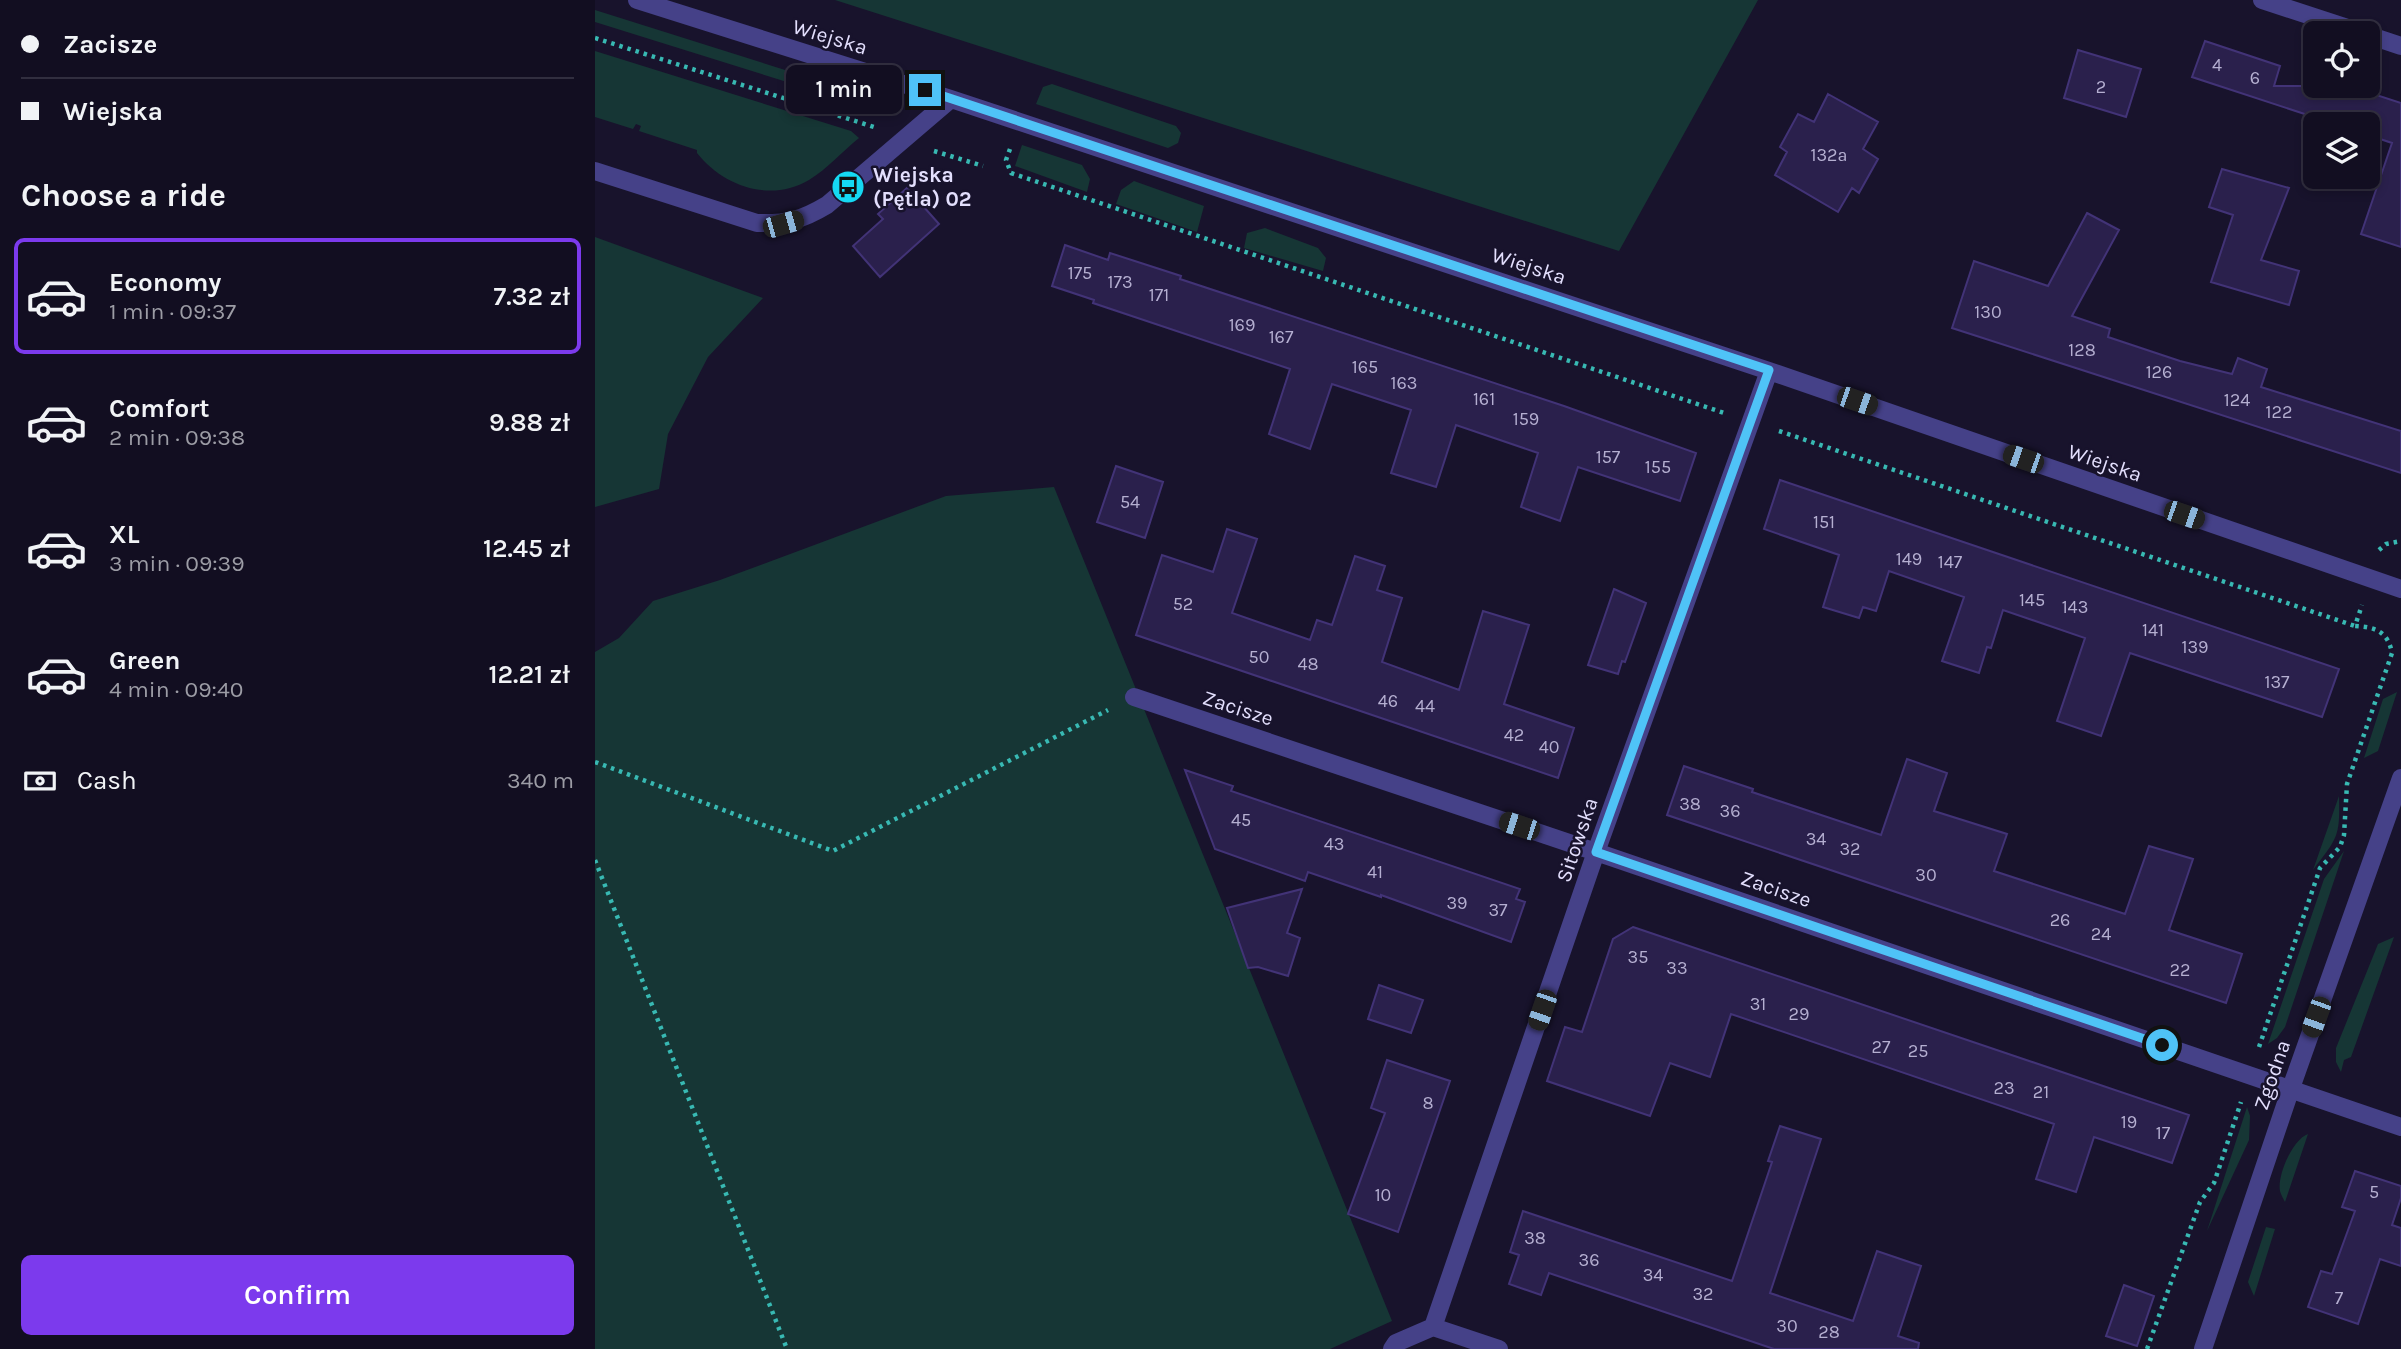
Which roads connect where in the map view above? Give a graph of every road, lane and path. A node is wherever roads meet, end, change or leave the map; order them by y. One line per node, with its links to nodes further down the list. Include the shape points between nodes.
1 (638, 0): 7 (street, Wiejska)
2 (2262, 0): 3 (street)
3 (2326, 21)
4 (595, 38): 9 (path, via 859,121)
5 (2380, 39): 6 (street)
6 (2401, 46)
7 (951, 99): 8 (street, Wiejska); 9 (street)
8 (1019, 121): 12 (street, Wiejska); 13 (path, via 1006,160 1011,173)
9 (903, 140): 10 (path); 11 (street, via 827,205 783,224 757,223)
10 (982, 166)
11 (595, 171)
12 (1769, 370): 13 (street, Sitowska); 15 (street, Wiejska)
13 (1752, 422): 17 (path); 21 (street, Sitowska)
14 (2401, 541): 15 (path, via 2380,549)
15 (2372, 579): 16 (street, Wiejska); 17 (path)
16 (2401, 589)
17 (2355, 626): 23 (path, via 2382,632 2392,653 2347,784 2340,847 2317,877)
18 (1134, 697): 19 (path, via 833,851); 21 (street, Zacisze)
19 (595, 762)
20 (2401, 778): 24 (street, Zgodna)
21 (1596, 852): 23 (street, Zacisze); 26 (street, Sitowska)
22 (595, 860): 27 (path)
23 (2251, 1075): 24 (street, Zacisze); 30 (path, via 2214,1183 2200,1202)
24 (2291, 1088): 25 (street, Zacisze); 31 (street, Zgodna)
25 (2401, 1127)
26 (1433, 1327): 28 (street); 29 (street)
27 (787, 1349)
28 (1392, 1349)
29 (1499, 1349)
30 (2147, 1349)
31 (2203, 1349)

